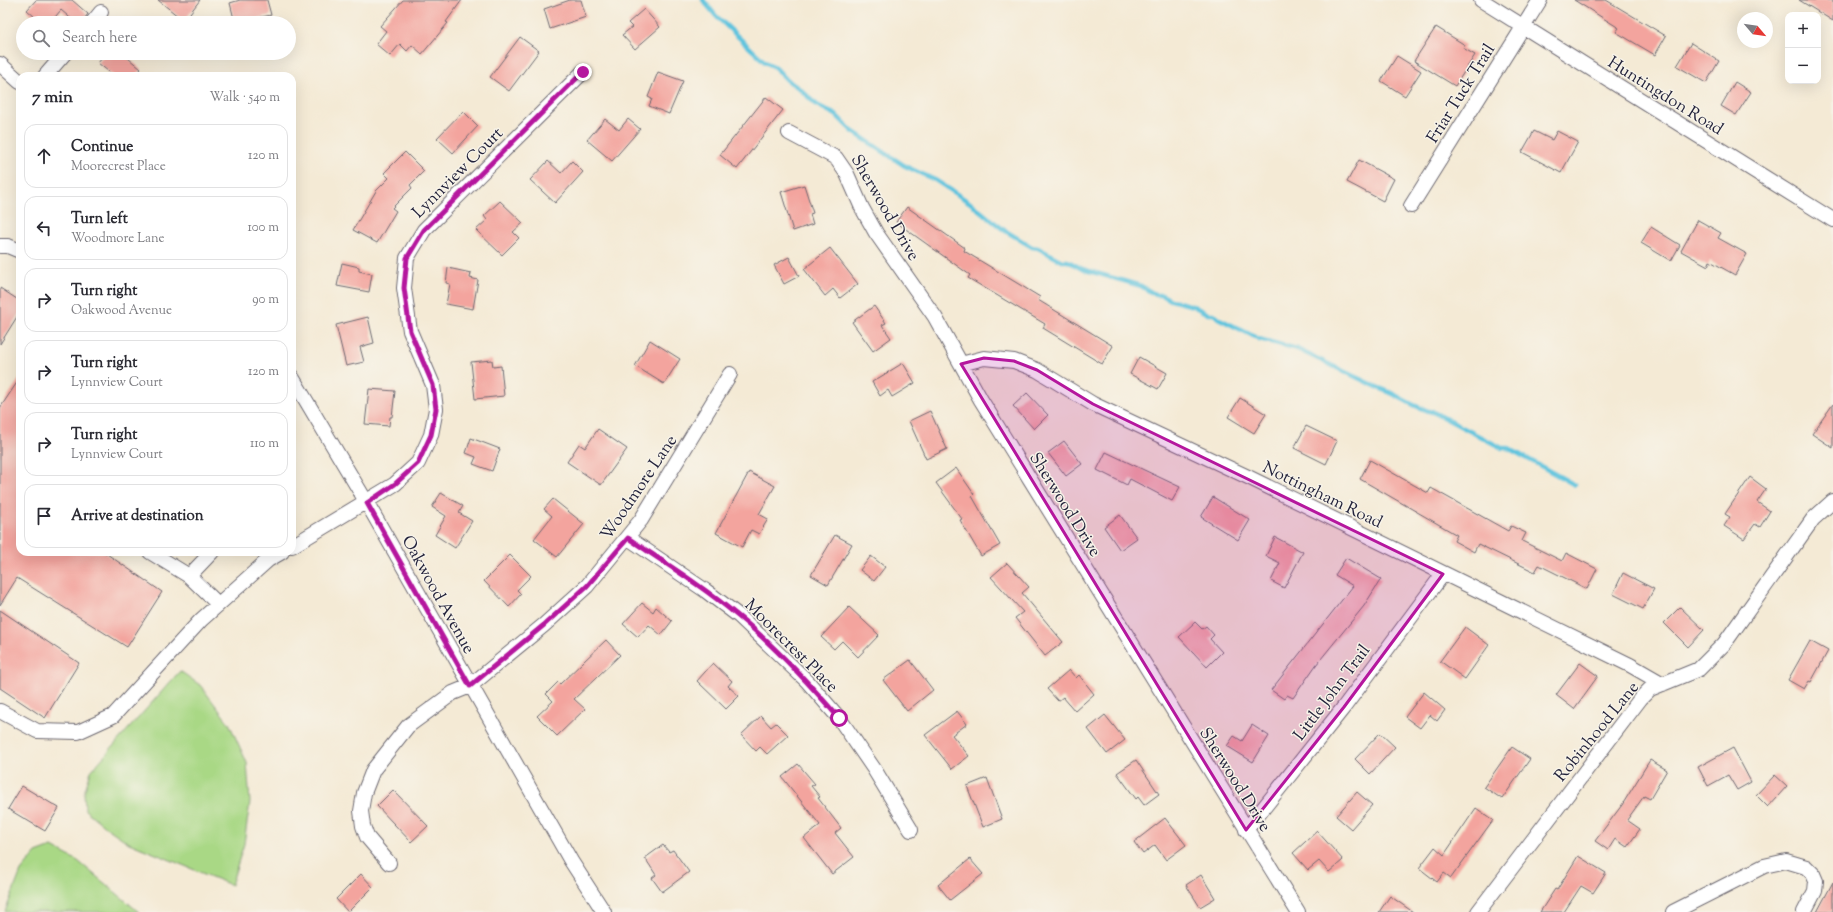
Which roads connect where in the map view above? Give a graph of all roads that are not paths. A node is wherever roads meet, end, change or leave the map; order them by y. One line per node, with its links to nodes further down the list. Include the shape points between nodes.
1 (1481, 0): 5 (street, Huntingdon Road)
2 (1540, 0): 5 (street, Friar Tuck Trail)
3 (101, 12): 4 (street)
4 (98, 16)
5 (1523, 26): 12 (street, Friar Tuck Trail); 13 (street, Huntingdon Road)
6 (59, 60): 8 (street)
7 (0, 64): 10 (street)
8 (48, 72)
9 (583, 72): 20 (street, Lynnview Court, via 424,230 407,258 404,288 410,331 433,385 436,409 431,435 418,463 395,484)
10 (16, 78)
11 (789, 134): 16 (street, Sherwood Drive, via 836,158 848,174 876,233 935,317)
12 (1411, 206)
13 (1833, 220)
14 (0, 246): 15 (street)
15 (16, 249)
16 (962, 364): 26 (street, Nottingham Road, via 984,358 1014,361 1037,370 1093,404 1255,480); 33 (street, Sherwood Drive, via 985,407)
17 (730, 374): 21 (street, Woodmore Lane)
18 (296, 384): 20 (street, Oakwood Avenue)
19 (1833, 501): 29 (street, Robinhood Lane, via 1813,519 1724,644 1699,669)
20 (367, 503): 22 (street, Lynnview Court); 30 (street, Oakwood Avenue)
21 (628, 538): 30 (street, Woodmore Lane, via 587,586); 32 (street, Moorecrest Place, via 739,616 807,681 839,718 866,756)
22 (296, 544)
23 (156, 556): 27 (street)
24 (208, 556): 27 (street)
25 (275, 556): 28 (street)
26 (1443, 574): 29 (street, Nottingham Road, via 1630,665); 33 (street, Little John Trail, via 1344,707)
27 (189, 576): 28 (street)
28 (218, 604): 31 (street, via 112,716 78,732 37,730)
29 (1663, 684): 37 (street, Robinhood Lane, via 1650,689 1641,698)
30 (470, 686): 34 (street, Woodmore Lane, via 452,693 408,726 373,770 364,793 361,811 363,826 367,837); 35 (street, Oakwood Avenue, via 571,862)
31 (0, 711)
32 (911, 830)
33 (1246, 830): 36 (street, Sherwood Drive)
34 (389, 863)
35 (604, 912)
36 (1298, 912)
37 (1478, 912)
38 (1673, 912): 39 (street, via 1764,866 1786,861 1797,863 1814,874 1815,891)
39 (1804, 912)

